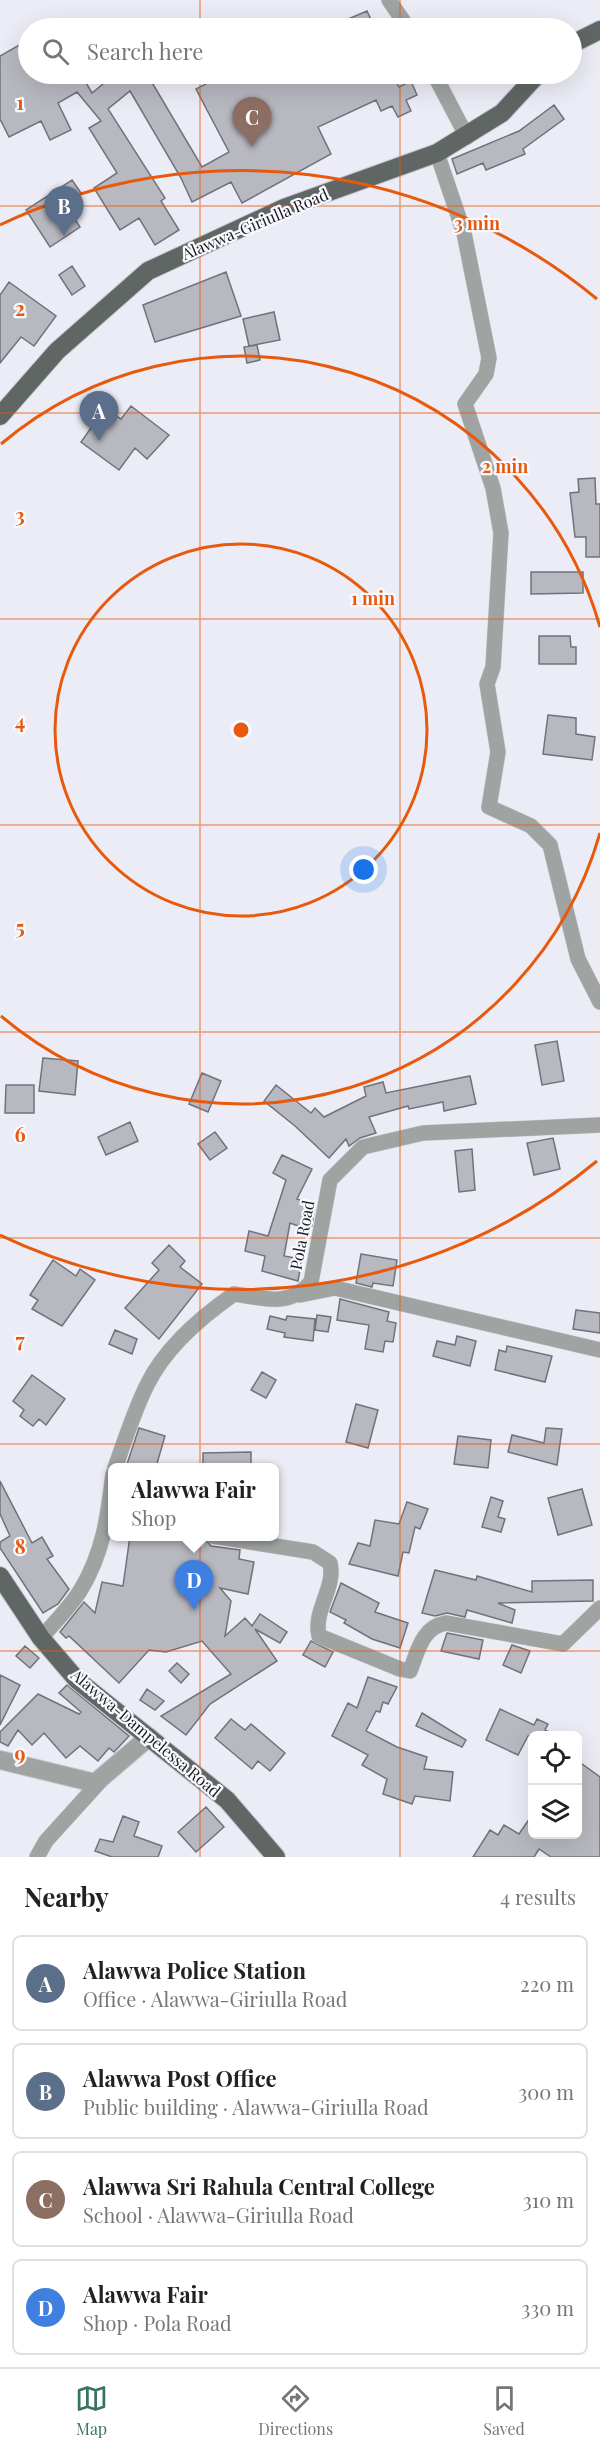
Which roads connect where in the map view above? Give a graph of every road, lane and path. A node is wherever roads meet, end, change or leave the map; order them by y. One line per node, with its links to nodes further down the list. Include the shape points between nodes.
1 (389, 0): 2 (street)
2 (401, 18)
3 (600, 30): 4 (main road)
4 (582, 39)
5 (439, 84): 7 (street)
6 (529, 84): 7 (main road, Alawwa-Giriulla Road, via 502,113)
7 (467, 137): 8 (main road, Alawwa-Giriulla Road)
8 (437, 153): 9 (main road, Alawwa-Giriulla Road, via 284,208 148,271 57,351); 10 (street, via 464,233 489,358 486,375 465,404 493,488 501,533 493,667 487,684 498,752 489,807 531,825 550,845 578,959)
9 (0, 416)
10 (600, 1002)
11 (600, 1125): 12 (street, Pola Road, via 423,1133 363,1147 330,1180 311,1282)
12 (300, 1295): 13 (street, via 335,1288); 14 (street, Pola Road, via 282,1300 234,1294 209,1312 174,1347 148,1382)
13 (600, 1350)
14 (117, 1463)
15 (108, 1527): 19 (street, via 80,1592)
16 (244, 1541): 18 (street, via 313,1552 330,1563 333,1574 316,1622 319,1636 400,1670 410,1671 424,1635 435,1625 446,1623 562,1644)
17 (0, 1576): 19 (main road, Alawwa-Dampelessa Road)
18 (600, 1608)
19 (41, 1638): 20 (main road, Alawwa-Dampelessa Road, via 77,1680)
20 (149, 1737): 22 (street); 24 (main road, Alawwa-Dampelessa Road, via 227,1800)
21 (0, 1760): 22 (street, via 95,1783)
22 (105, 1777): 23 (street, via 46,1840)
23 (36, 1857)
24 (276, 1857)

